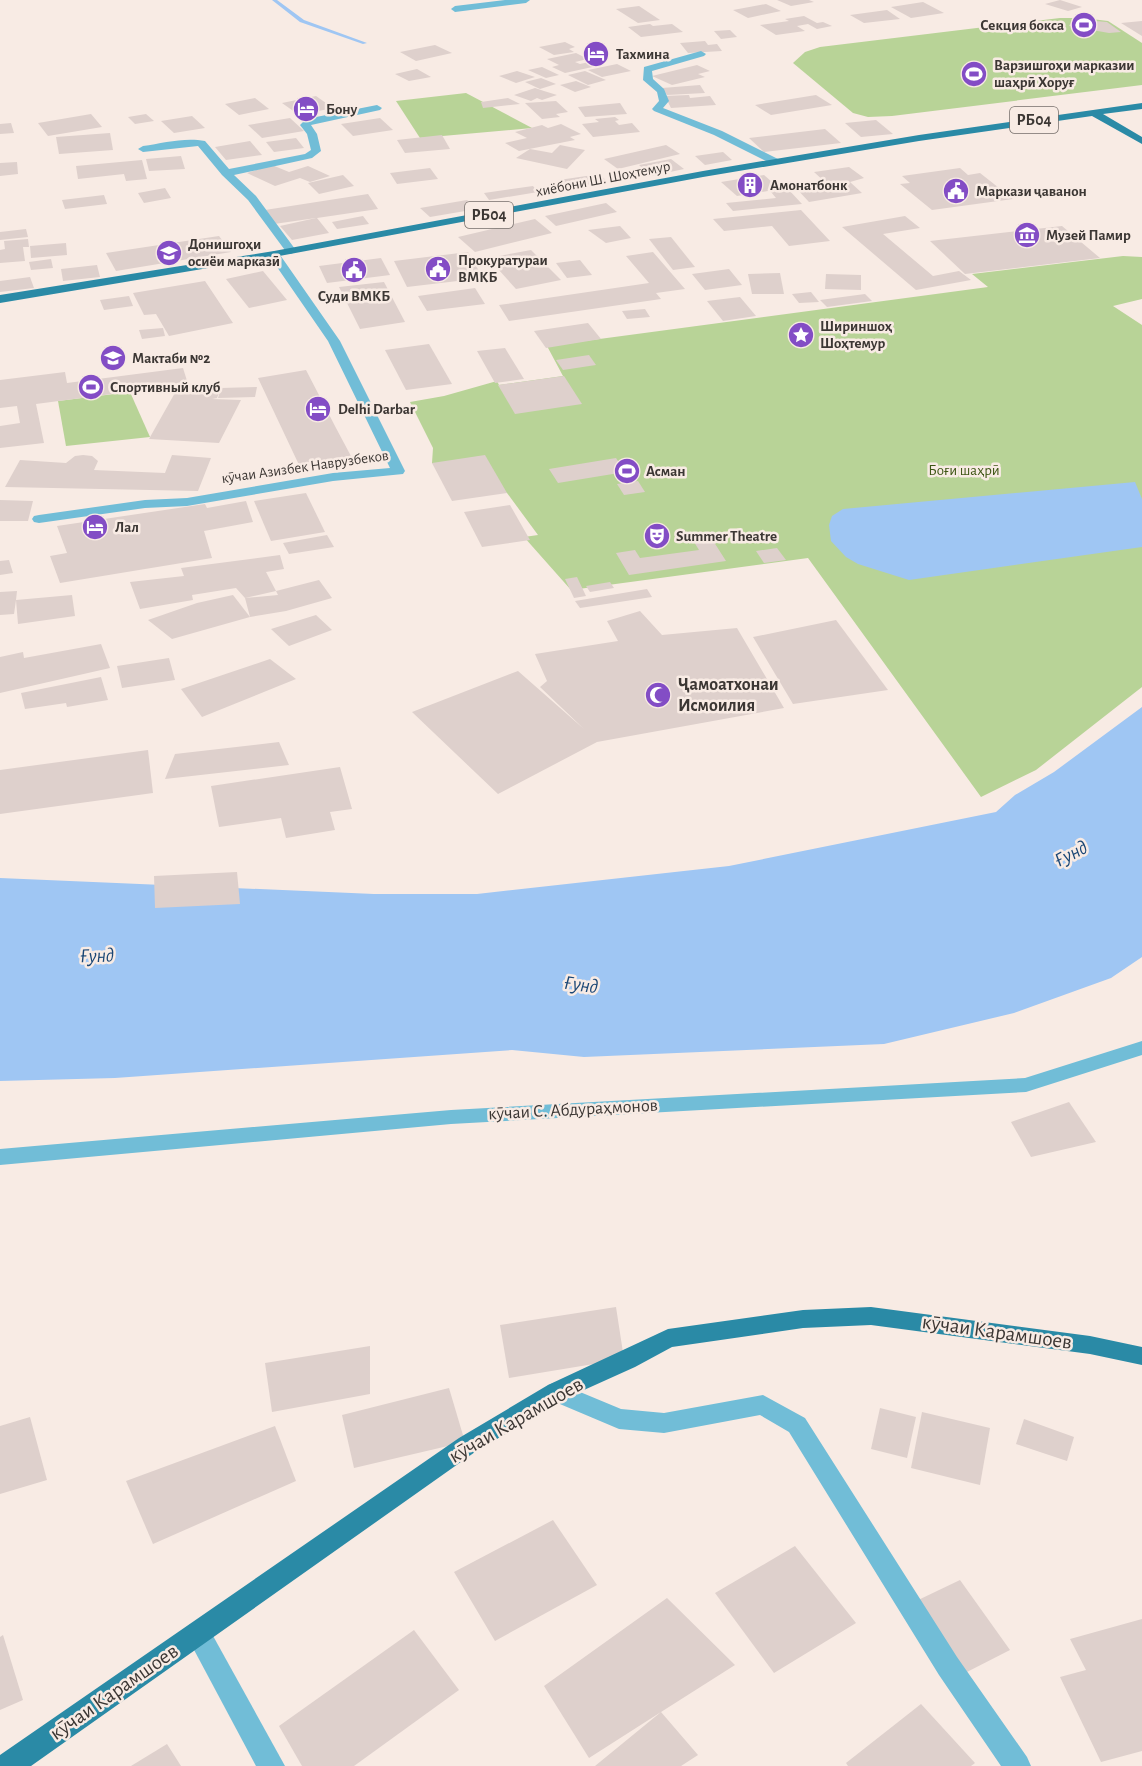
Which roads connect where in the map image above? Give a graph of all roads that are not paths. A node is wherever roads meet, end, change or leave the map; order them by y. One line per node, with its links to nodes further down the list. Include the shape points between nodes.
1 (526, 0): 2 (street)
2 (455, 9)
3 (701, 54): 9 (street, via 647,69 648,80 661,91 664,101 657,109)
4 (1142, 106): 6 (main road, хиёбони Ш. Шоҳтемур / РБ04)
5 (377, 108): 10 (street, via 310,121 305,125 316,151 308,156)
6 (1092, 112): 7 (main road); 9 (main road, хиёбони Ш. Шоҳтемур / РБ04)
7 (1142, 141)
8 (143, 149): 10 (street, via 201,143)
9 (776, 162): 11 (main road, хиёбони Ш. Шоҳтемур / РБ04)
10 (226, 173): 11 (street, via 252,198)
11 (291, 250): 12 (main road, хиёбони Ш. Шоҳтемур / РБ04)
12 (274, 254): 13 (main road, хиёбони Ш. Шоҳтемур / РБ04); 14 (street, кӯчаи Азизбек Наврузбеков, via 334,341 398,471)
13 (0, 299)
14 (39, 519)
15 (1142, 1048): 16 (street, кӯчаи С. Абдураҳмонов, via 1026,1085 451,1117)
16 (0, 1157)
17 (1142, 1356): 18 (main road, кӯчаи Карамшоев, via 1090,1345 872,1316 802,1318 668,1338)
18 (556, 1392): 19 (main road, кӯчаи Карамшоев, via 467,1445); 22 (street, via 619,1419 664,1423 763,1405 797,1425 948,1666)
19 (198, 1633): 20 (main road, кӯчаи Карамшоев); 21 (street)
20 (8, 1766)
21 (271, 1766)
22 (1017, 1766)

